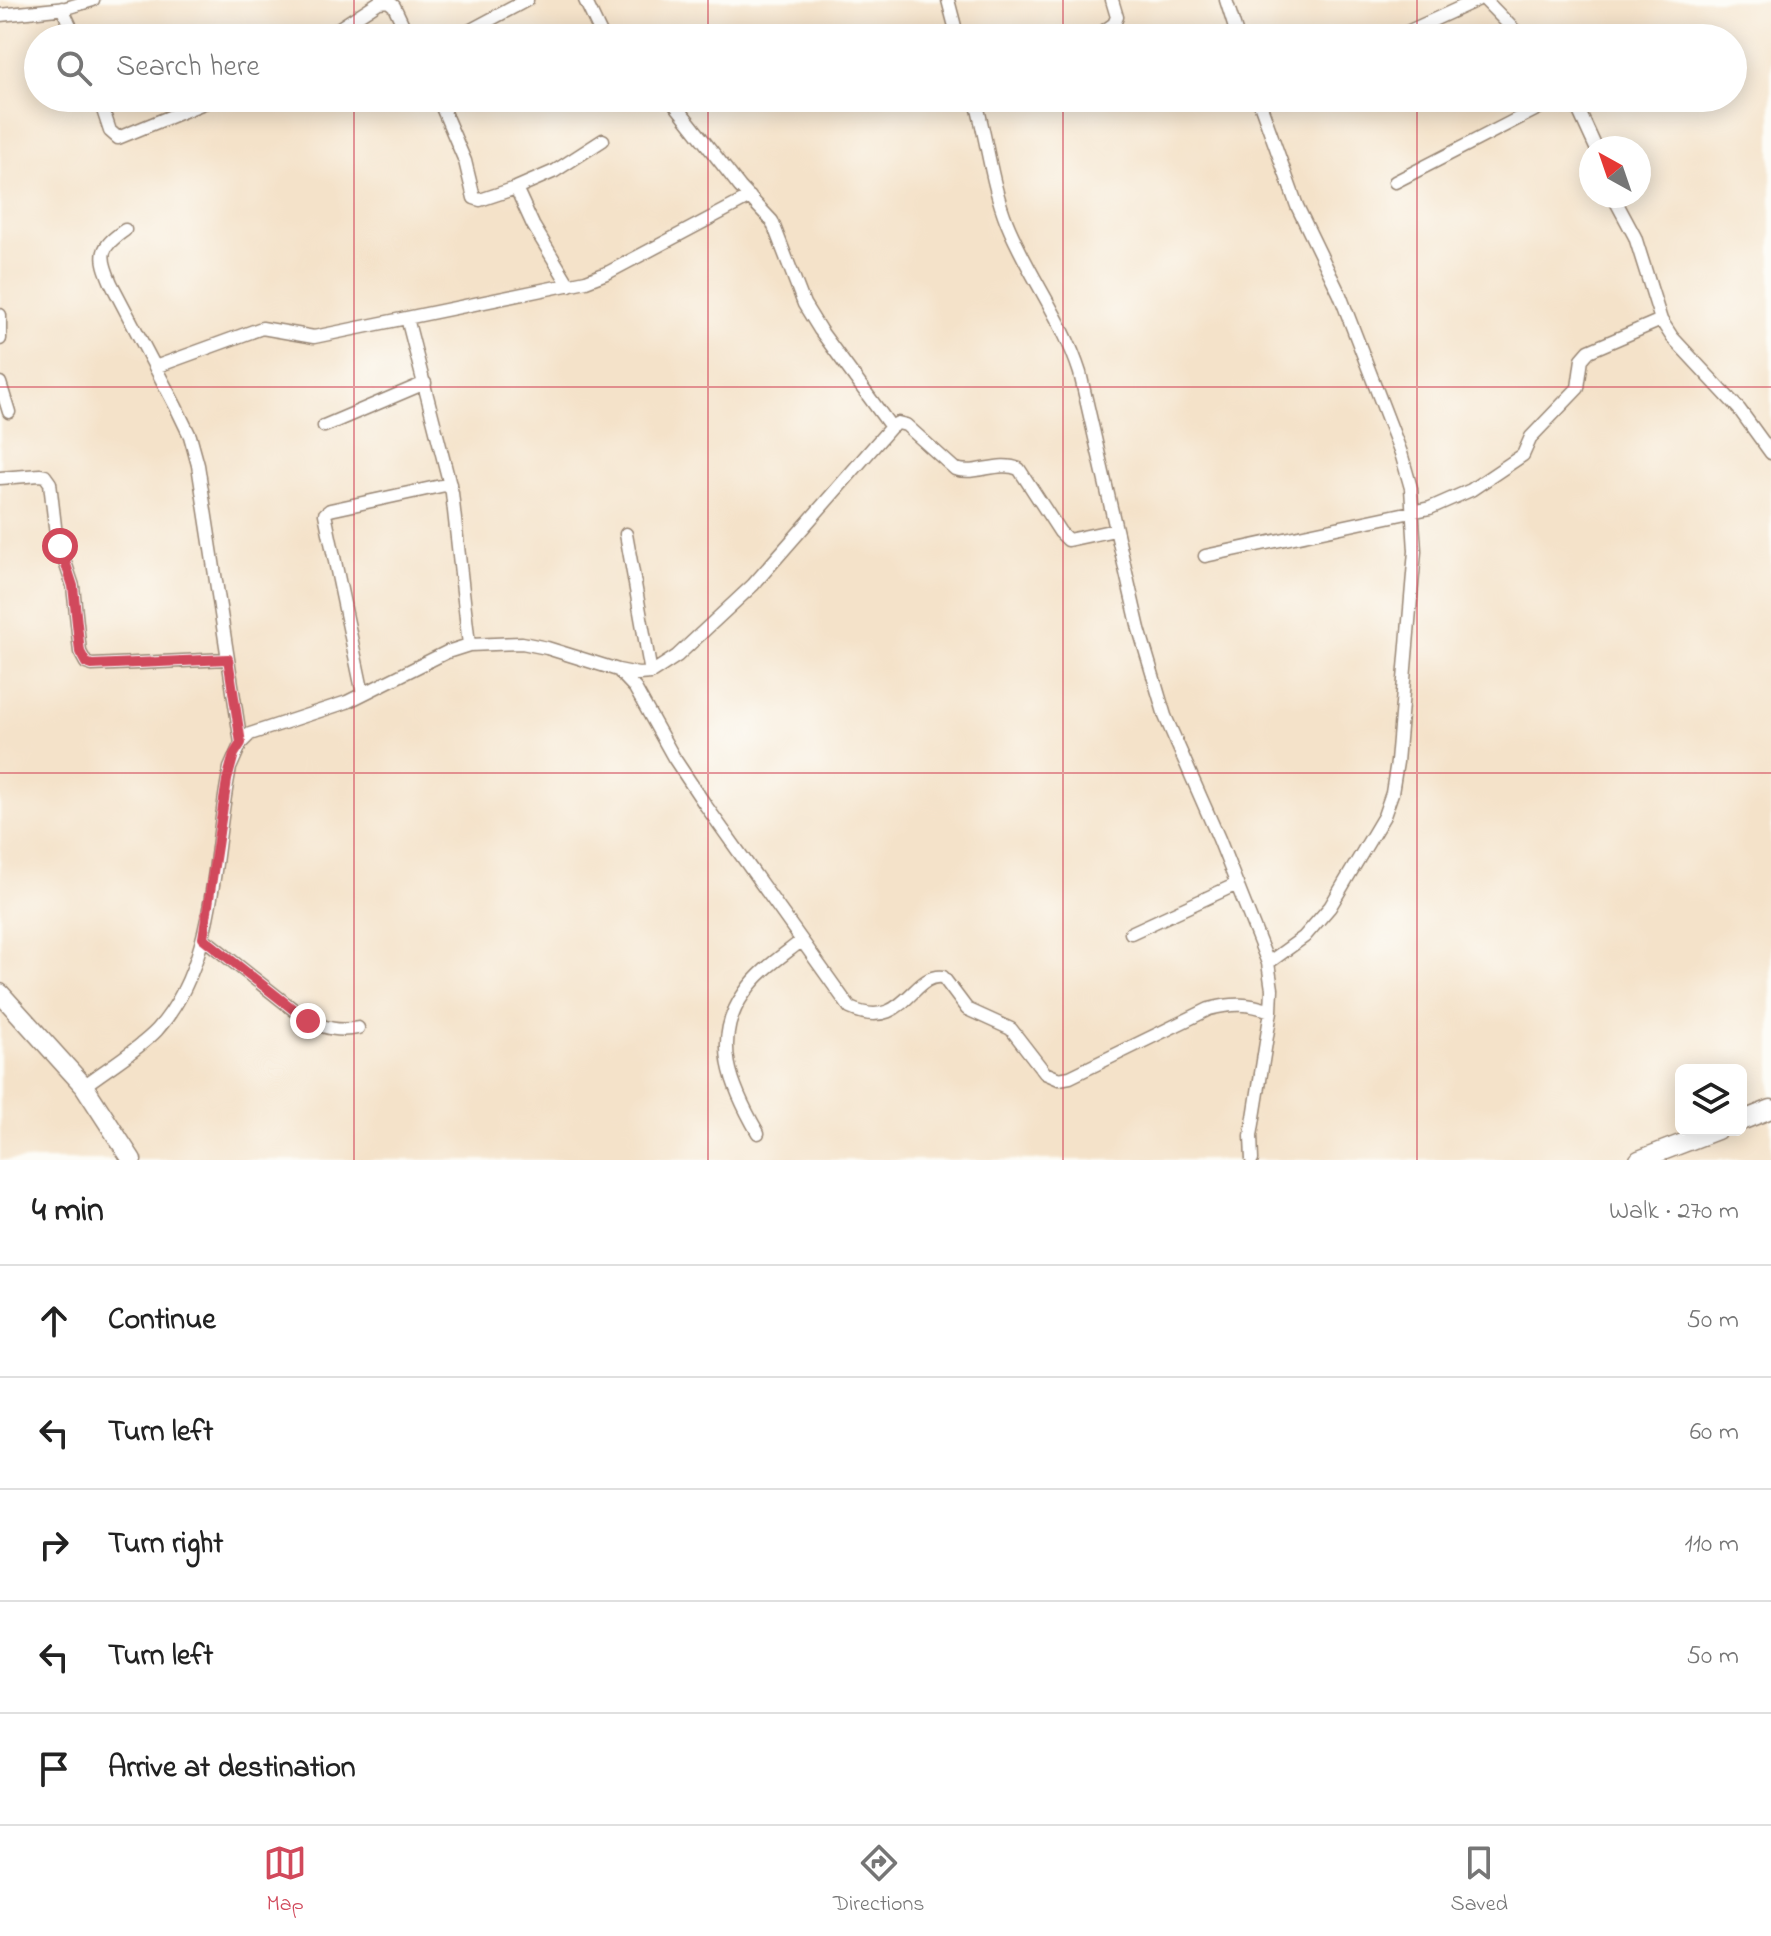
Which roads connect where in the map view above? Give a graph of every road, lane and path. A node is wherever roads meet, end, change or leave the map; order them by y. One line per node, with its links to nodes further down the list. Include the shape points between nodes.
1 (93, 0): 9 (street)
2 (527, 0): 14 (street)
3 (585, 0): 15 (street)
4 (948, 0): 16 (street)
5 (1112, 0): 17 (street)
6 (1226, 0): 18 (street)
7 (1477, 0): 19 (street)
8 (1485, 0): 20 (street)
9 (62, 8): 10 (street); 11 (street)
10 (0, 15)
11 (69, 24)
12 (347, 24): 13 (street, via 385,1 392,3)
13 (402, 24)
14 (482, 24)
15 (596, 24)
16 (954, 24)
17 (1114, 24)
18 (1234, 24)
19 (1425, 24)
20 (1508, 24)
21 (104, 112): 22 (street, via 118,138)
22 (182, 112)
23 (444, 112): 32 (street, via 474,198)
24 (681, 112): 33 (street)
25 (979, 112): 51 (street, via 1001,207 1077,361)
26 (1264, 112): 50 (street, via 1297,206 1340,295 1401,453)
27 (1531, 112): 31 (street)
28 (1579, 112): 29 (street)
29 (1590, 136)
30 (603, 140): 32 (street)
31 (1395, 182)
32 (516, 188): 36 (street)
33 (750, 197): 36 (street, via 609,272); 46 (street, via 772,221 812,317)
34 (1619, 208): 39 (street, via 1635,237)
35 (125, 230): 41 (street, via 108,241 103,260)
36 (569, 285): 38 (street)
37 (0, 315): 40 (street)
38 (407, 318): 41 (street, via 314,337 262,328); 43 (street)
39 (1661, 320): 47 (street); 50 (street, via 1589,351 1582,359 1578,388 1531,437 1519,459 1451,501)
40 (0, 339)
41 (155, 367): 55 (street, via 190,436 198,465)
42 (0, 383): 44 (street)
43 (425, 383): 45 (street); 49 (street)
44 (9, 412)
45 (324, 426)
46 (891, 427): 51 (street, via 906,425 946,463 965,473 1002,466 1019,469 1068,540); 57 (street, via 753,585 677,656)
47 (1771, 453)
48 (0, 478): 55 (street, via 40,475 50,483 56,535 70,573 86,663)
49 (450, 484): 54 (street); 58 (street, via 325,514)
50 (1414, 511): 53 (street); 64 (street, via 1415,551 1392,793 1330,907 1304,937)
51 (1115, 530): 60 (street, via 1165,716)
52 (626, 534): 57 (street)
53 (1205, 556)
54 (469, 645): 56 (street, via 522,643); 58 (street)
55 (228, 659): 59 (street)
56 (618, 670): 57 (street); 63 (street, via 635,688 674,758)
57 (651, 673)
58 (363, 694): 59 (street, via 250,734)
59 (241, 743): 62 (street, via 227,780)
60 (1237, 884): 61 (street); 64 (street)
61 (1131, 933)
62 (203, 938): 67 (street, via 308,1021 343,1031); 68 (street, via 185,989 156,1031)
63 (801, 941): 66 (street, via 850,1008 865,1015 881,1014 929,979 943,977 967,1009 1011,1029 1045,1073 1059,1079 1209,1009 1249,1004); 71 (street, via 744,992 727,1037 732,1081)
64 (1268, 963): 66 (street)
65 (0, 993): 68 (street)
66 (1271, 1011): 74 (street, via 1251,1136)
67 (358, 1028)
68 (84, 1086): 73 (street)
69 (1771, 1109): 70 (street)
70 (1747, 1119)
71 (758, 1133)
72 (1701, 1136): 75 (street)
73 (132, 1160)
74 (1252, 1160)
75 (1639, 1160)

